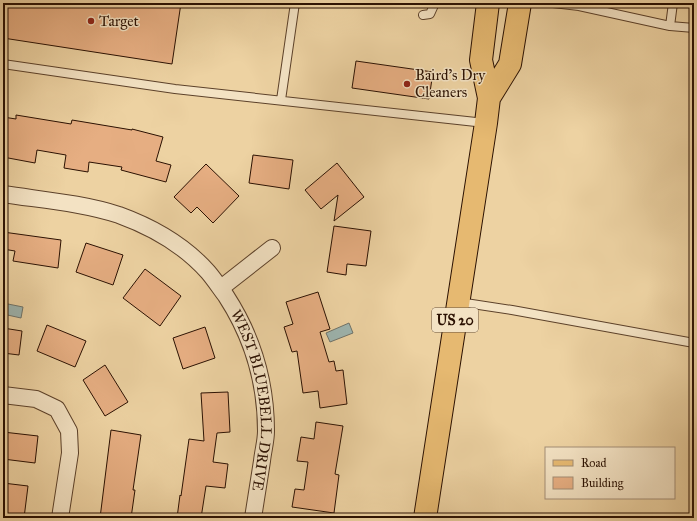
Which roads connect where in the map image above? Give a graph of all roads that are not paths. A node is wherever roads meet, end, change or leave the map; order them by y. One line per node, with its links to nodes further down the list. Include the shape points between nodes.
1 (295, 3): 12 (lane)
2 (435, 3): 7 (lane, via 430,14)
3 (488, 3): 11 (main road, US 20, via 481,60)
4 (520, 3): 11 (main road, US 20, via 510,64)
5 (553, 3): 8 (lane, via 579,6)
6 (673, 3): 8 (lane)
7 (423, 15)
8 (670, 26): 9 (lane)
9 (694, 28)
10 (3, 64): 12 (lane, via 175,89)
11 (489, 98): 13 (main road, US 20)
12 (281, 100): 13 (lane)
13 (486, 123): 17 (main road, US 20)
14 (3, 194): 16 (street, WEST BLUEBELL DRIVE, via 99,209 139,223 158,232 193,257)
15 (272, 248): 16 (street)
16 (220, 288): 21 (street, WEST BLUEBELL DRIVE, via 249,341 256,359 264,397 266,432)
17 (458, 302): 18 (lane); 22 (main road, US 20)
18 (694, 343)
19 (3, 395): 20 (street, via 36,399 56,409 69,431 70,453)
20 (60, 518)
21 (253, 518)
22 (425, 518)

